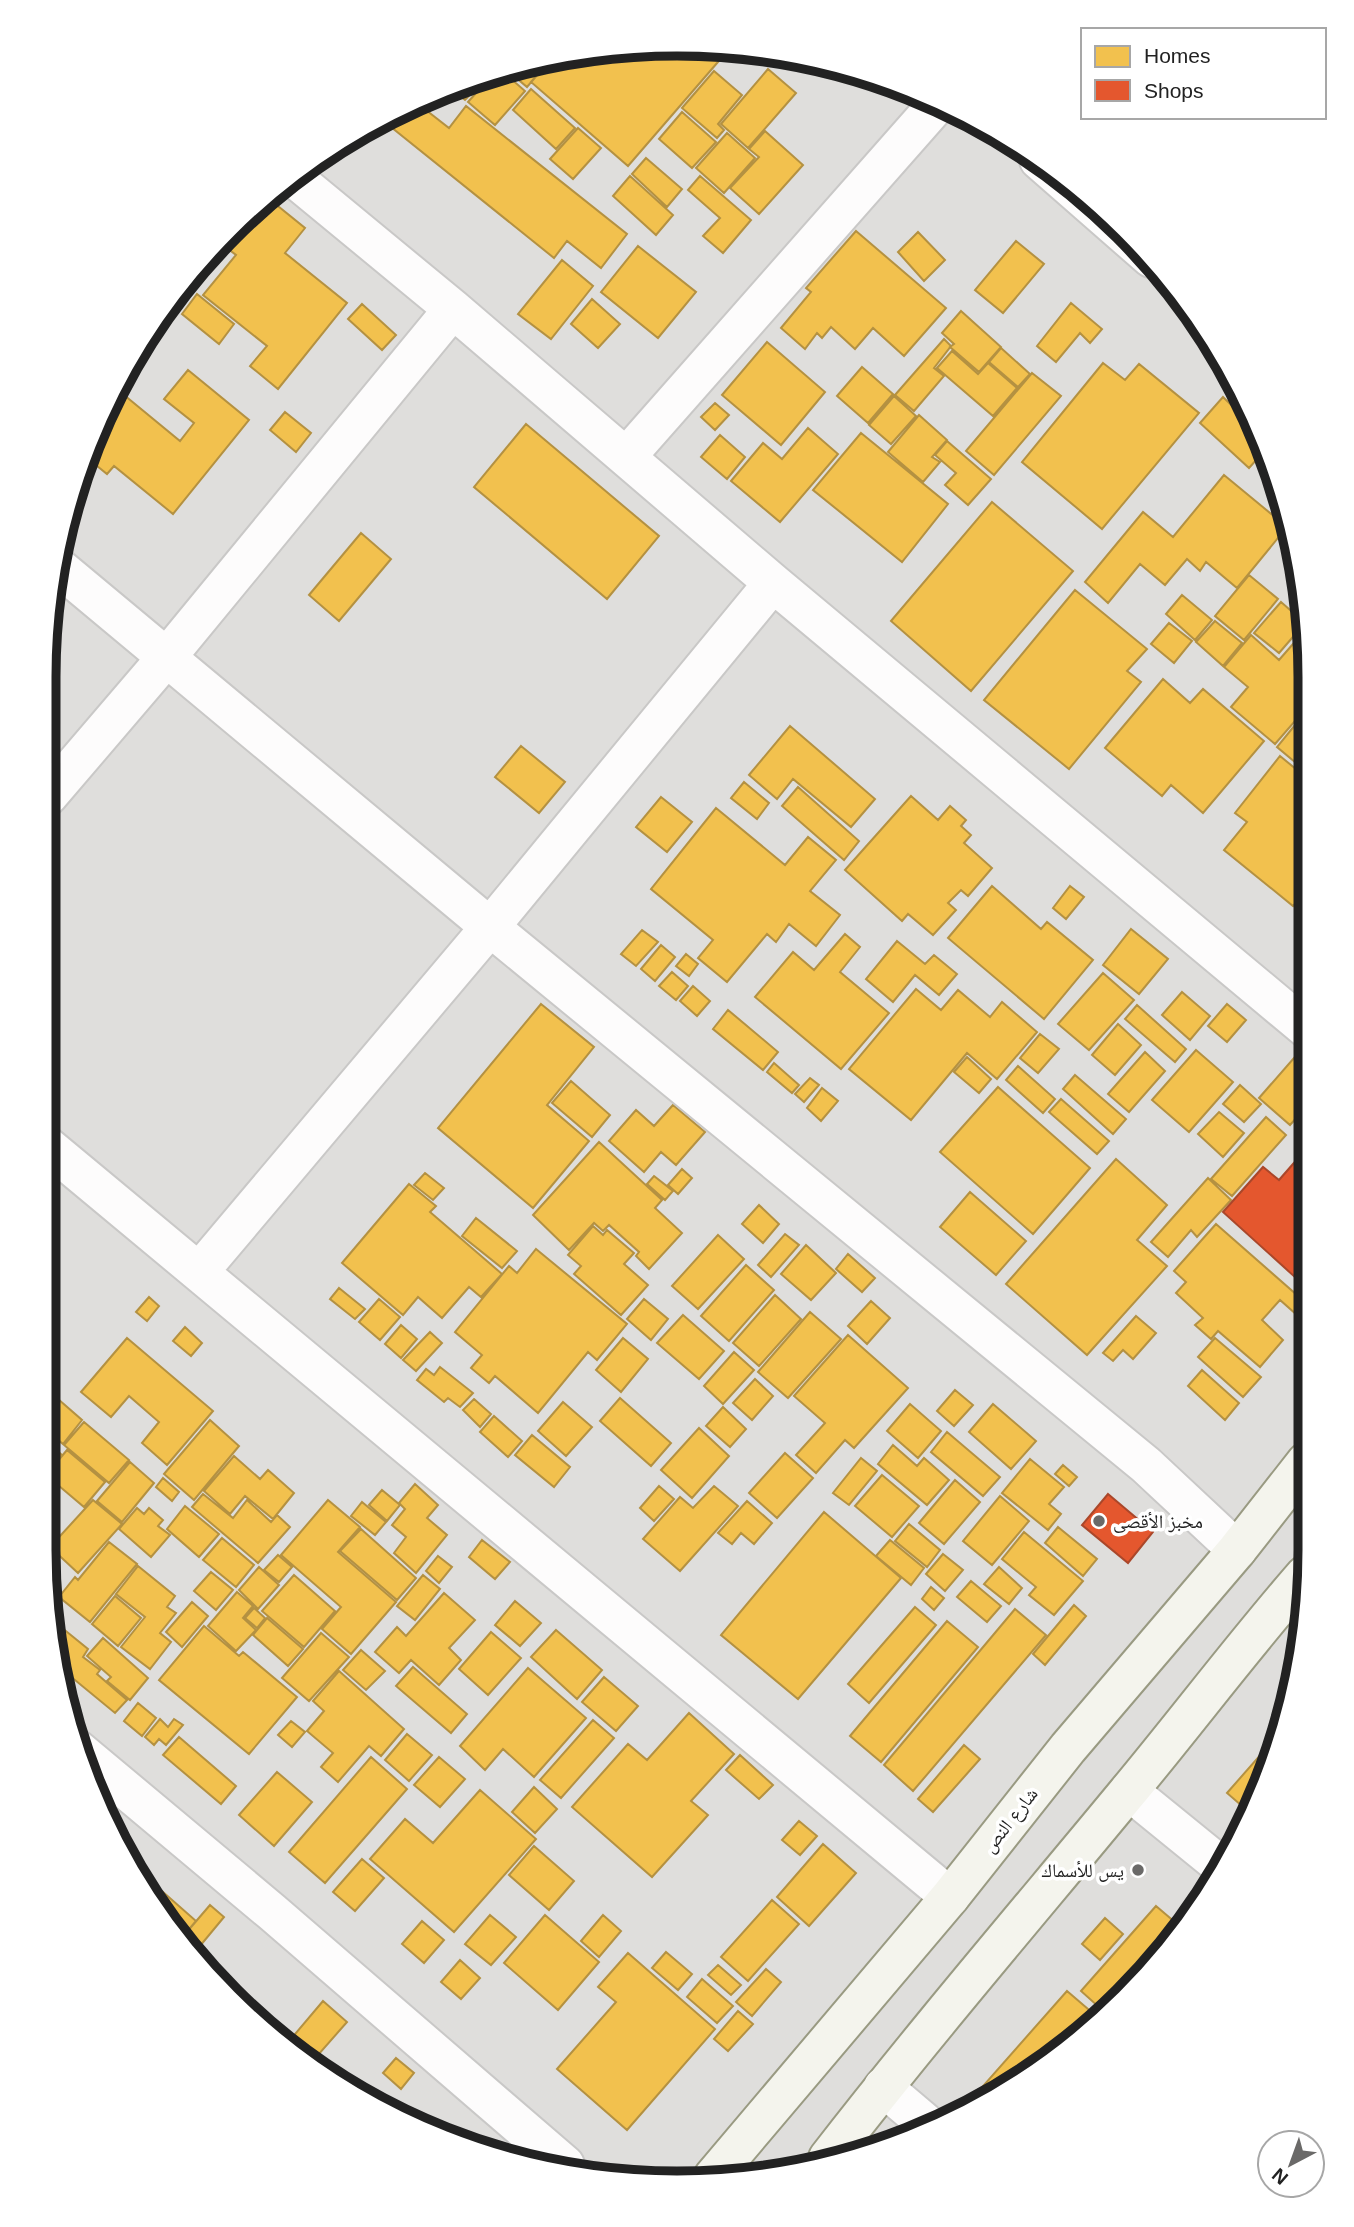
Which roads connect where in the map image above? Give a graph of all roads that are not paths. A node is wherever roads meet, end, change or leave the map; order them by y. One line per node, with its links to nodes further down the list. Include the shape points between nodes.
1 (931, 111): 4 (street)
2 (300, 183): 3 (street)
3 (453, 309): 4 (street); 7 (street)
4 (625, 457): 6 (street)
5 (65, 573): 7 (street)
6 (773, 583): 9 (street); 10 (street)
7 (166, 657): 8 (street); 9 (street)
8 (56, 787)
9 (490, 927): 12 (street); 14 (street, via 1146,1465)
10 (1298, 1021)
11 (56, 1156): 12 (street)
12 (199, 1272): 19 (street)
13 (1298, 1472): 14 (main road, شارع النص)
14 (1237, 1550): 19 (main road, شارع النص, via 1068,1748)
15 (1297, 1584): 17 (main road)
16 (94, 1763): 23 (street)
17 (1129, 1791): 18 (street); 20 (main road)
18 (1215, 1861)
19 (950, 1896): 24 (main road, شارع النص)
20 (883, 2087): 21 (street); 22 (main road)
21 (923, 2121)
22 (833, 2151)
23 (559, 2159)
24 (719, 2170)

